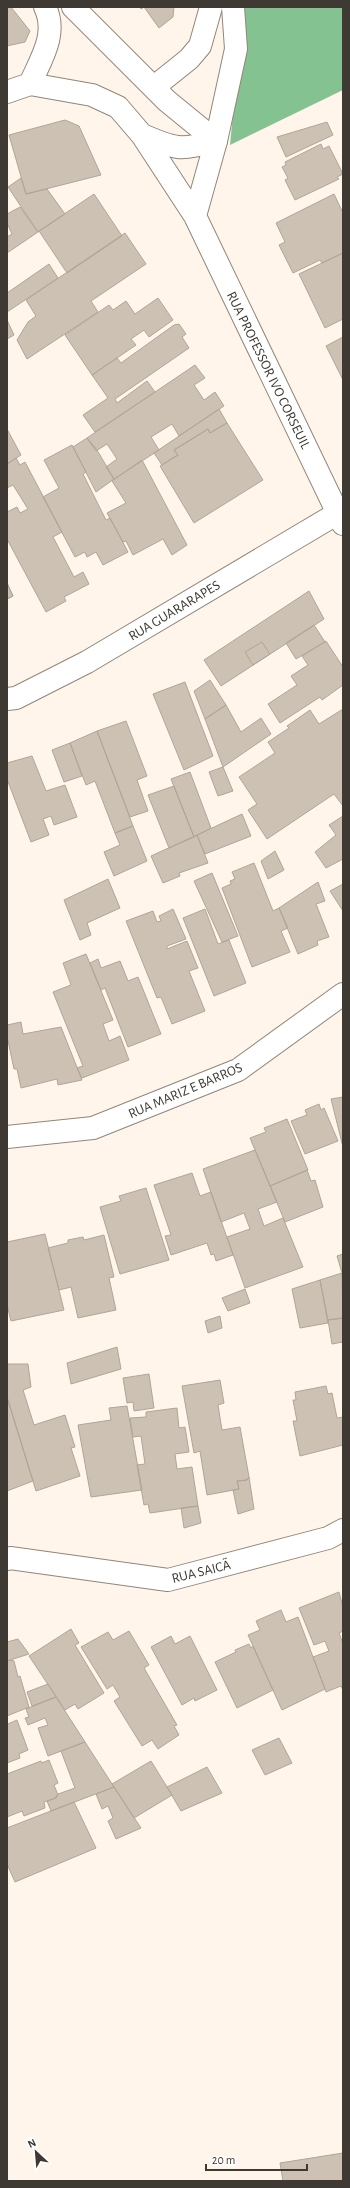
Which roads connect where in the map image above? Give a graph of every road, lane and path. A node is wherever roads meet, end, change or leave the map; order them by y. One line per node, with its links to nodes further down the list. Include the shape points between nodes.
1 (45, 7): 5 (street, via 49,16 50,39)
2 (73, 7): 6 (street)
3 (211, 7): 6 (street, via 200,46 189,59)
4 (233, 7): 9 (street, via 236,49)
5 (30, 84): 7 (street); 8 (street, RUA PROFESSOR IVO CORSEUIL, via 92,95 118,107)
6 (154, 87): 9 (street)
7 (7, 92)
8 (142, 135): 9 (street, via 173,148 193,147); 10 (street, RUA PROFESSOR IVO CORSEUIL)
9 (216, 141): 10 (street)
10 (195, 216): 11 (street, RUA PROFESSOR IVO CORSEUIL)
11 (341, 519): 12 (street, RUA GUARARAPES, via 87,662 16,698)
12 (7, 699)
13 (343, 994): 14 (street, RUA MARIZ E BARROS, via 238,1070 93,1128)
14 (7, 1137)
15 (343, 1530): 16 (street, RUA SAICÃ, via 328,1538 168,1580)
16 (7, 1559)

